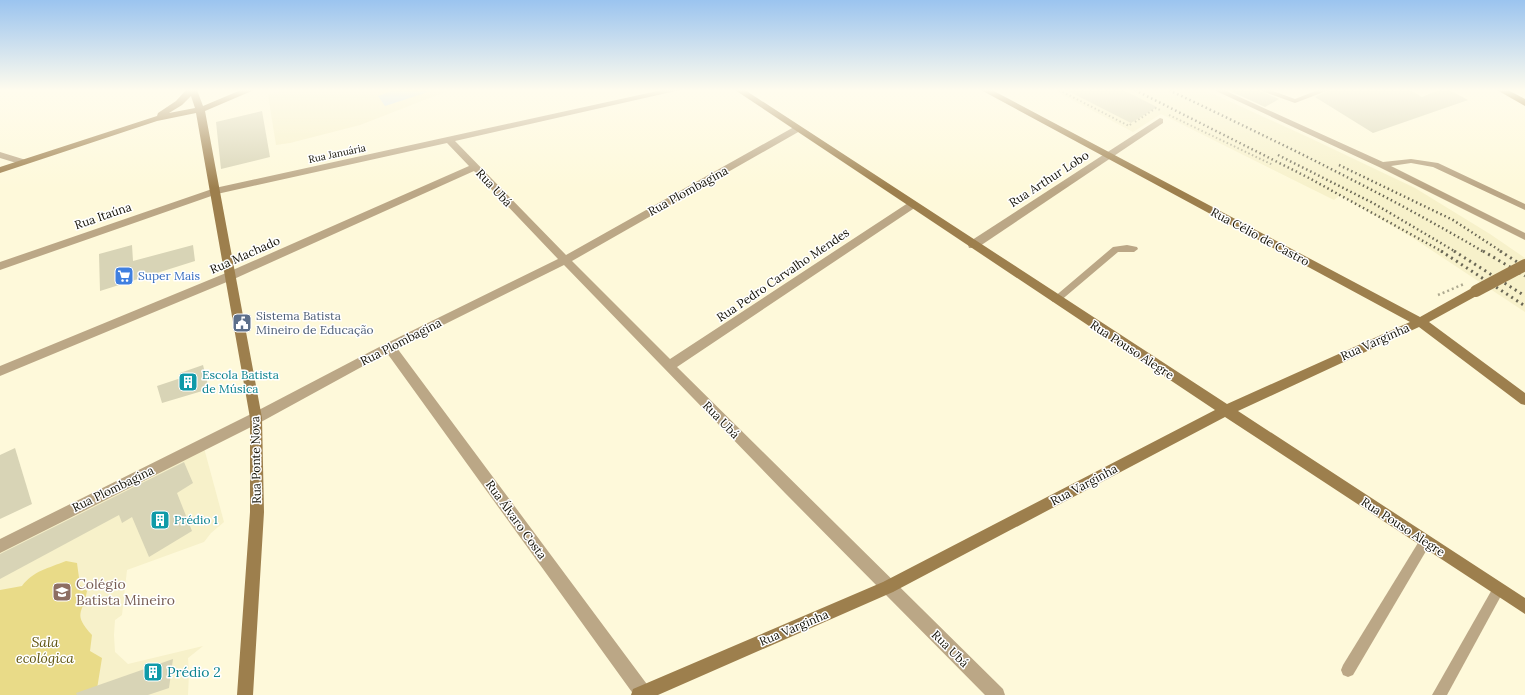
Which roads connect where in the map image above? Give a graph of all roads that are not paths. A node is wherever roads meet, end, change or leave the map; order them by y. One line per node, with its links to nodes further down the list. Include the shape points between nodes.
1 (144, 122): 12 (street)
2 (202, 122): 16 (street, Rua Ponte Nova)
3 (529, 122): 9 (street, Rua Januária)
4 (787, 122): 8 (street, Rua Pouso Alegre)
5 (1045, 122): 11 (street, Rua Célio de Castro)
6 (1158, 122): 11 (street, Rua Arthur Lobo)
7 (1288, 122): 13 (lane)
8 (797, 129): 17 (street, Rua Pouso Alegre); 22 (street, Rua Plombagina)
9 (449, 140): 14 (street, Rua Ubá); 16 (street, Rua Januária)
10 (0, 155): 12 (street)
11 (1107, 156): 20 (street, Rua Arthur Lobo); 27 (street, Rua Célio de Castro)
12 (23, 162): 15 (street)
13 (1382, 165): 18 (lane, via 1411,161 1435,165); 19 (lane)
14 (475, 167): 22 (street, Rua Ubá); 25 (street, Rua Machado)
15 (0, 170)
16 (215, 191): 24 (street, Rua Itaúna); 25 (street, Rua Ponte Nova)
17 (912, 205): 20 (street, Rua Pouso Alegre); 29 (street, Rua Pedro Carvalho Mendes)
18 (1525, 207)
19 (1525, 237)
20 (973, 245): 26 (street, Rua Pouso Alegre)
21 (1134, 249): 26 (lane, via 1116,249)
22 (564, 261): 28 (street, Rua Plombagina); 29 (street, Rua Ubá)
23 (1525, 265): 27 (street, Rua Varginha, bridge)
24 (0, 266)
25 (230, 276): 30 (street, Rua Machado); 33 (street, Rua Ponte Nova)
26 (1056, 300): 32 (street, Rua Pouso Alegre)
27 (1420, 322): 31 (street, Rua Célio de Castro); 32 (street, Rua Varginha)
28 (389, 347): 33 (street, Rua Plombagina); 40 (street, Rua Álvaro Costa)
29 (669, 366): 36 (street, Rua Ubá)
30 (0, 371)
31 (1525, 400)
32 (1225, 411): 34 (street, Rua Pouso Alegre); 36 (street, Rua Varginha)
33 (256, 418): 35 (street, Rua Plombagina); 41 (street, Rua Ponte Nova, via 257,512)
34 (1425, 542): 37 (street, Rua Pouso Alegre); 39 (lane)
35 (0, 546)
36 (888, 587): 40 (street, Rua Varginha); 42 (street, Rua Ubá)
37 (1498, 590): 38 (street, Rua Pouso Alegre); 43 (lane)
38 (1525, 608)
39 (1348, 670)
40 (641, 694)
41 (246, 695)
42 (997, 695)
43 (1439, 695)

